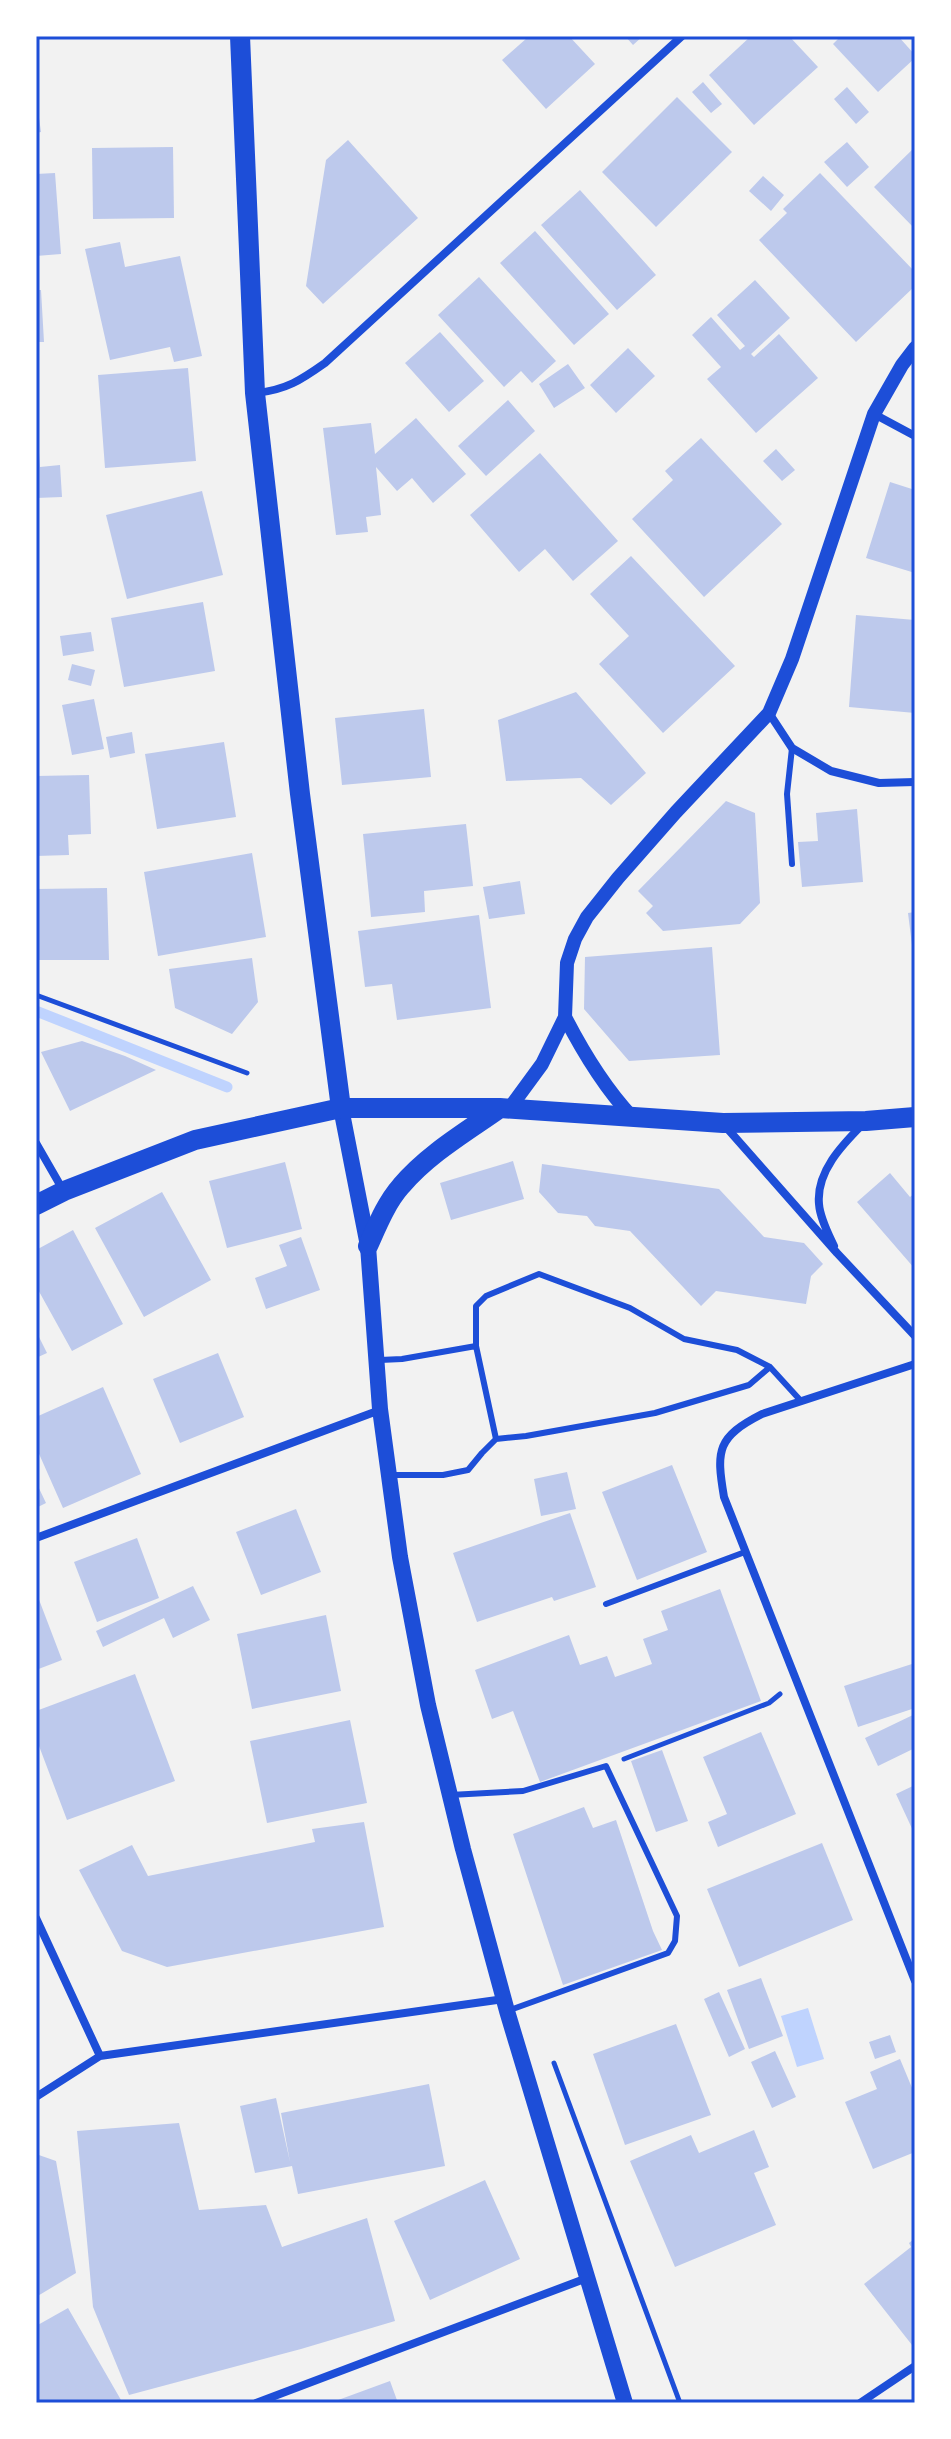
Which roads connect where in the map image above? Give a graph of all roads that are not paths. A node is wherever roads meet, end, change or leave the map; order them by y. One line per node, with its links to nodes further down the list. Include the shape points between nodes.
1 (240, 36): 4 (main road)
2 (682, 36): 4 (street, via 325,363 277,391)
3 (915, 348): 5 (street)
4 (255, 393): 12 (main road)
5 (874, 414): 6 (street); 7 (street)
6 (915, 436)
7 (769, 713): 8 (street); 11 (street, via 587,917 567,963)
8 (792, 748): 9 (street, via 831,771 879,783); 10 (lane, via 787,794)
9 (915, 782)
10 (792, 864)
11 (565, 1017): 13 (street, via 542,1064); 14 (street, via 593,1070)
12 (341, 1108): 13 (main road); 19 (main road, via 195,1140); 21 (main road)
13 (504, 1109): 14 (main road); 21 (main road, via 448,1144 408,1178)
14 (632, 1117): 17 (main road)
15 (915, 1117): 16 (main road)
16 (866, 1121): 17 (main road); 22 (street, via 838,1149 820,1189 819,1204)
17 (723, 1123): 22 (street)
18 (36, 1143): 19 (street)
19 (64, 1191): 20 (main road)
20 (36, 1205)
21 (368, 1246): 25 (main road)
22 (837, 1253): 23 (street)
23 (915, 1336)
24 (476, 1346): 25 (lane); 27 (lane, via 476,1306 486,1296 539,1274 630,1308 684,1339 737,1350); 30 (lane)
25 (376, 1361): 29 (main road)
26 (915, 1364): 28 (street)
27 (770, 1367): 28 (lane); 30 (lane, via 749,1385 655,1413)
28 (801, 1401): 33 (street, via 738,1426 725,1441 718,1463 724,1497)
29 (380, 1409): 31 (main road); 32 (street)
30 (496, 1439): 31 (lane, via 468,1470)
31 (389, 1475): 35 (main road, via 428,1705)
32 (36, 1538)
33 (745, 1552): 34 (lane); 37 (street)
34 (606, 1604)
35 (450, 1795): 38 (main road); 38 (lane, via 523,1791 606,1766 677,1916 668,1953)
36 (36, 1918): 39 (street)
37 (915, 1981)
38 (506, 2005): 39 (street); 41 (main road)
39 (100, 2056): 40 (street)
40 (36, 2097)
41 (587, 2278): 43 (street); 44 (main road)
42 (915, 2366): 45 (street)
43 (256, 2403)
44 (625, 2403)
45 (860, 2403)

